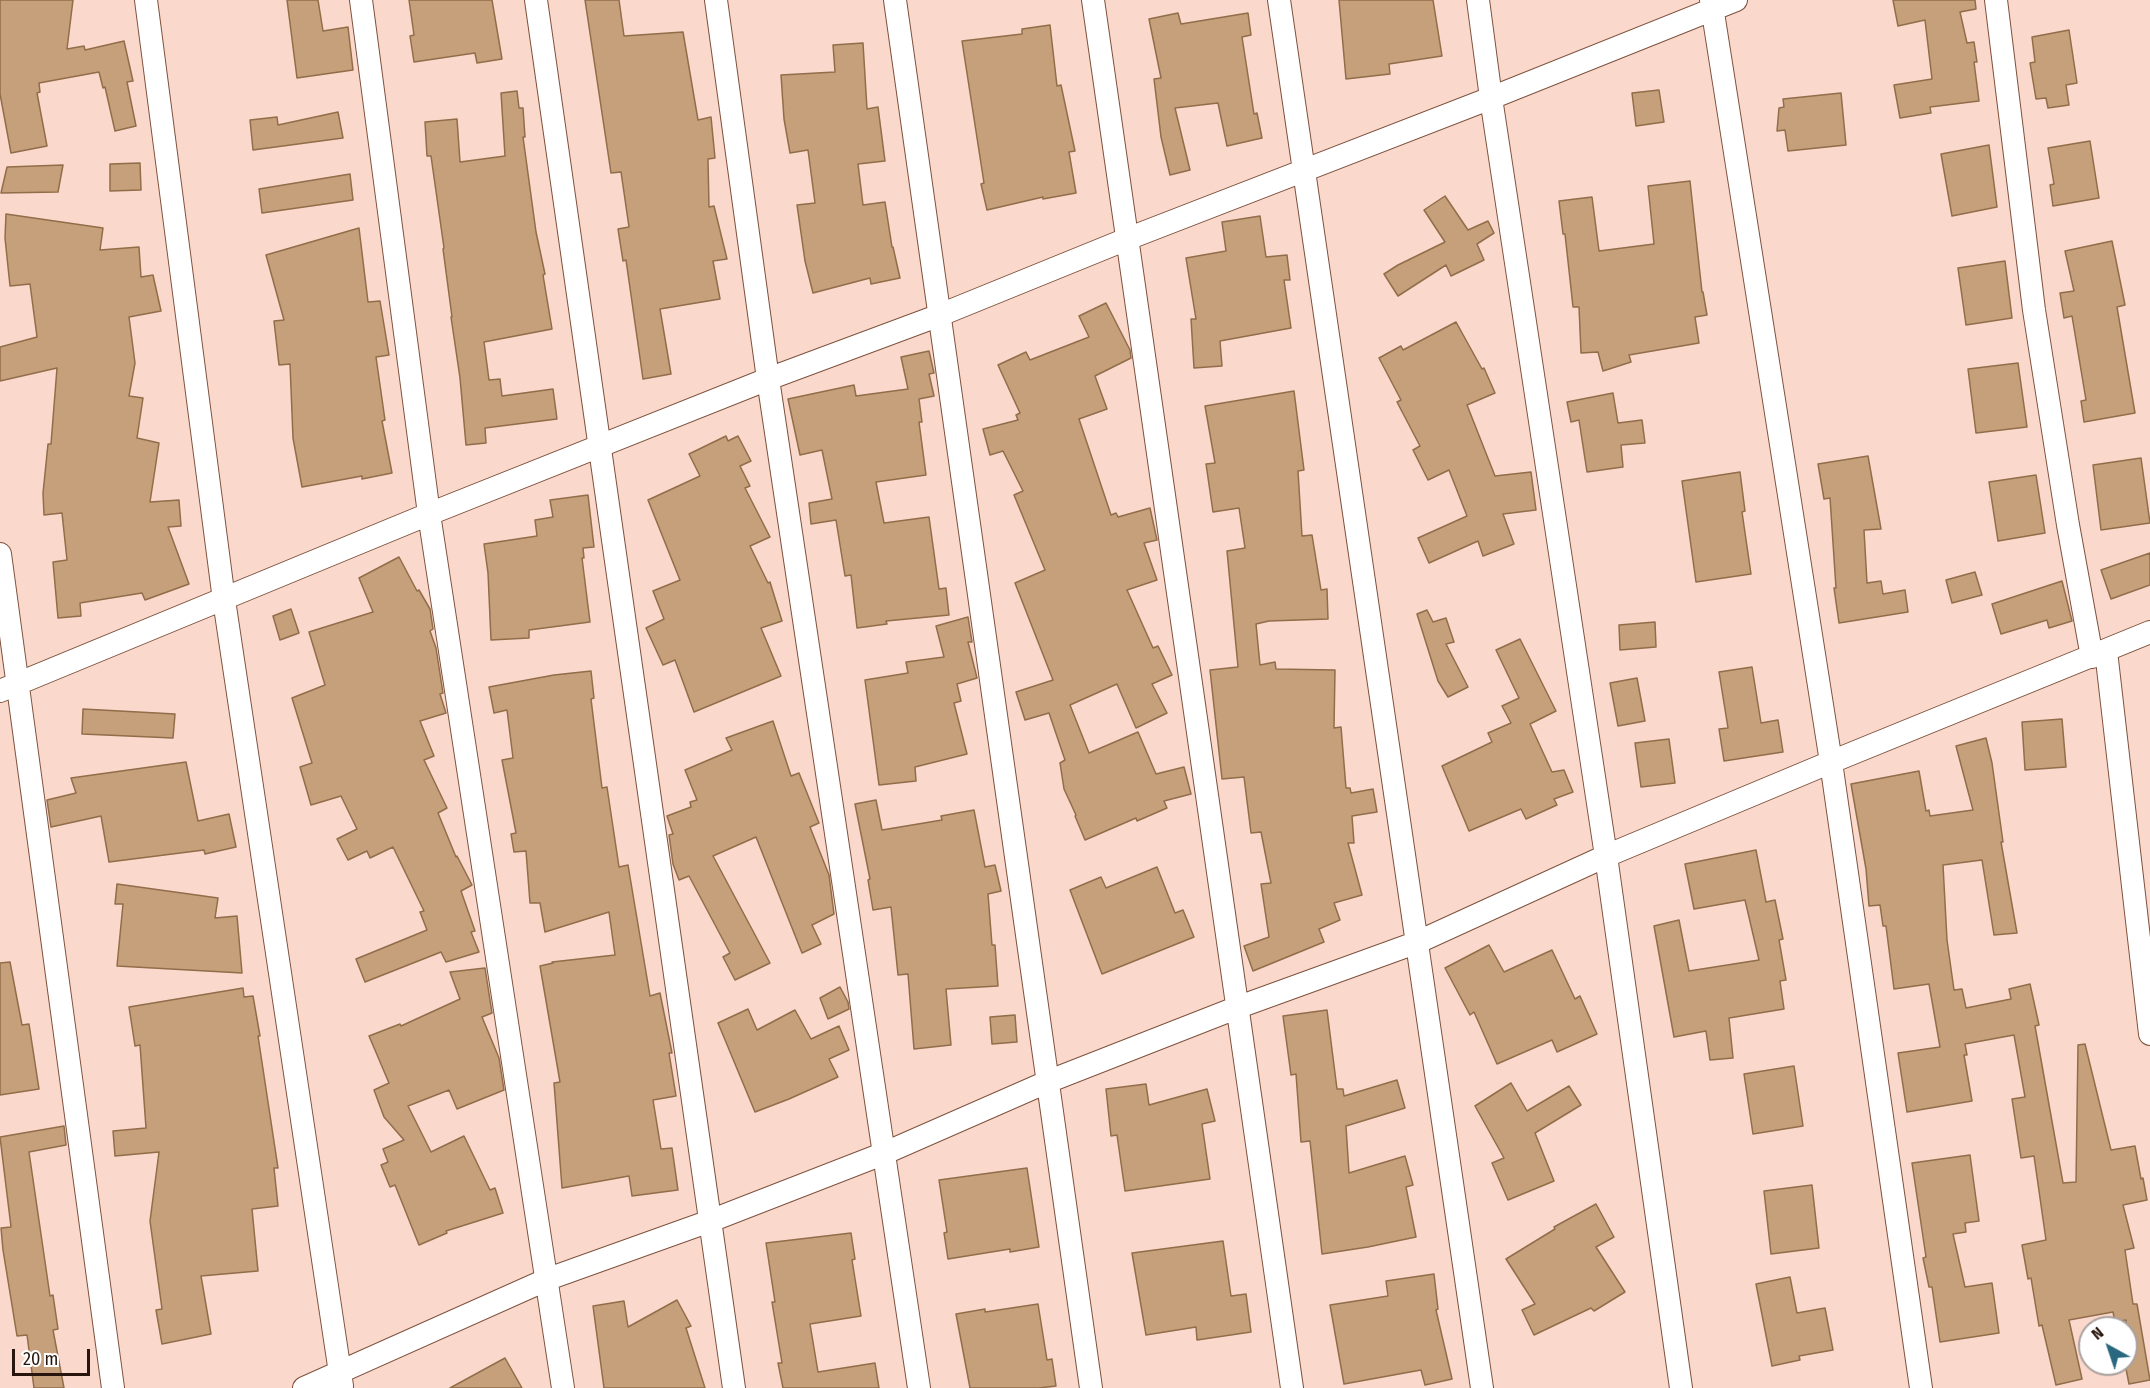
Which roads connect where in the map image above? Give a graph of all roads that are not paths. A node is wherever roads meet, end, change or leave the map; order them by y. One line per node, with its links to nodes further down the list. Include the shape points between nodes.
1 (146, 0): 20 (street)
2 (361, 0): 18 (street)
3 (536, 0): 17 (street)
4 (716, 0): 16 (street)
5 (896, 0): 15 (street)
6 (1093, 0): 14 (street)
7 (1279, 0): 13 (street)
8 (1478, 0): 12 (street)
9 (1736, 0): 11 (street)
10 (1996, 0): 22 (street, via 2034,310 2068,525)
11 (1711, 5): 12 (street); 24 (street)
12 (1491, 98): 13 (street); 25 (street)
13 (1303, 171): 14 (street); 26 (street)
14 (1127, 239): 15 (street); 27 (street)
15 (940, 315): 16 (street); 29 (street)
16 (768, 379): 17 (street); 30 (street)
17 (600, 446): 18 (street); 31 (street)
18 (429, 514): 20 (street); 32 (street)
19 (0, 554): 23 (street)
20 (224, 600): 23 (street); 33 (street)
21 (2150, 632): 22 (street)
22 (2099, 654): 24 (street); 28 (street)
23 (9, 687): 34 (street)
24 (1831, 762): 25 (street); 43 (street)
25 (1606, 856): 26 (street); 42 (street)
26 (1418, 942): 27 (street); 41 (street)
27 (1236, 1008): 29 (street); 40 (street)
28 (2150, 1034)
29 (1047, 1082): 30 (street); 39 (street)
30 (885, 1154): 31 (street); 38 (street)
31 (710, 1221): 32 (street); 37 (street)
32 (548, 1279): 33 (street); 36 (street)
33 (341, 1380): 35 (street)
34 (113, 1388)
35 (304, 1388)
36 (563, 1388)
37 (734, 1388)
38 (919, 1388)
39 (1091, 1388)
40 (1292, 1388)
41 (1482, 1388)
42 (1681, 1388)
43 (1921, 1388)

